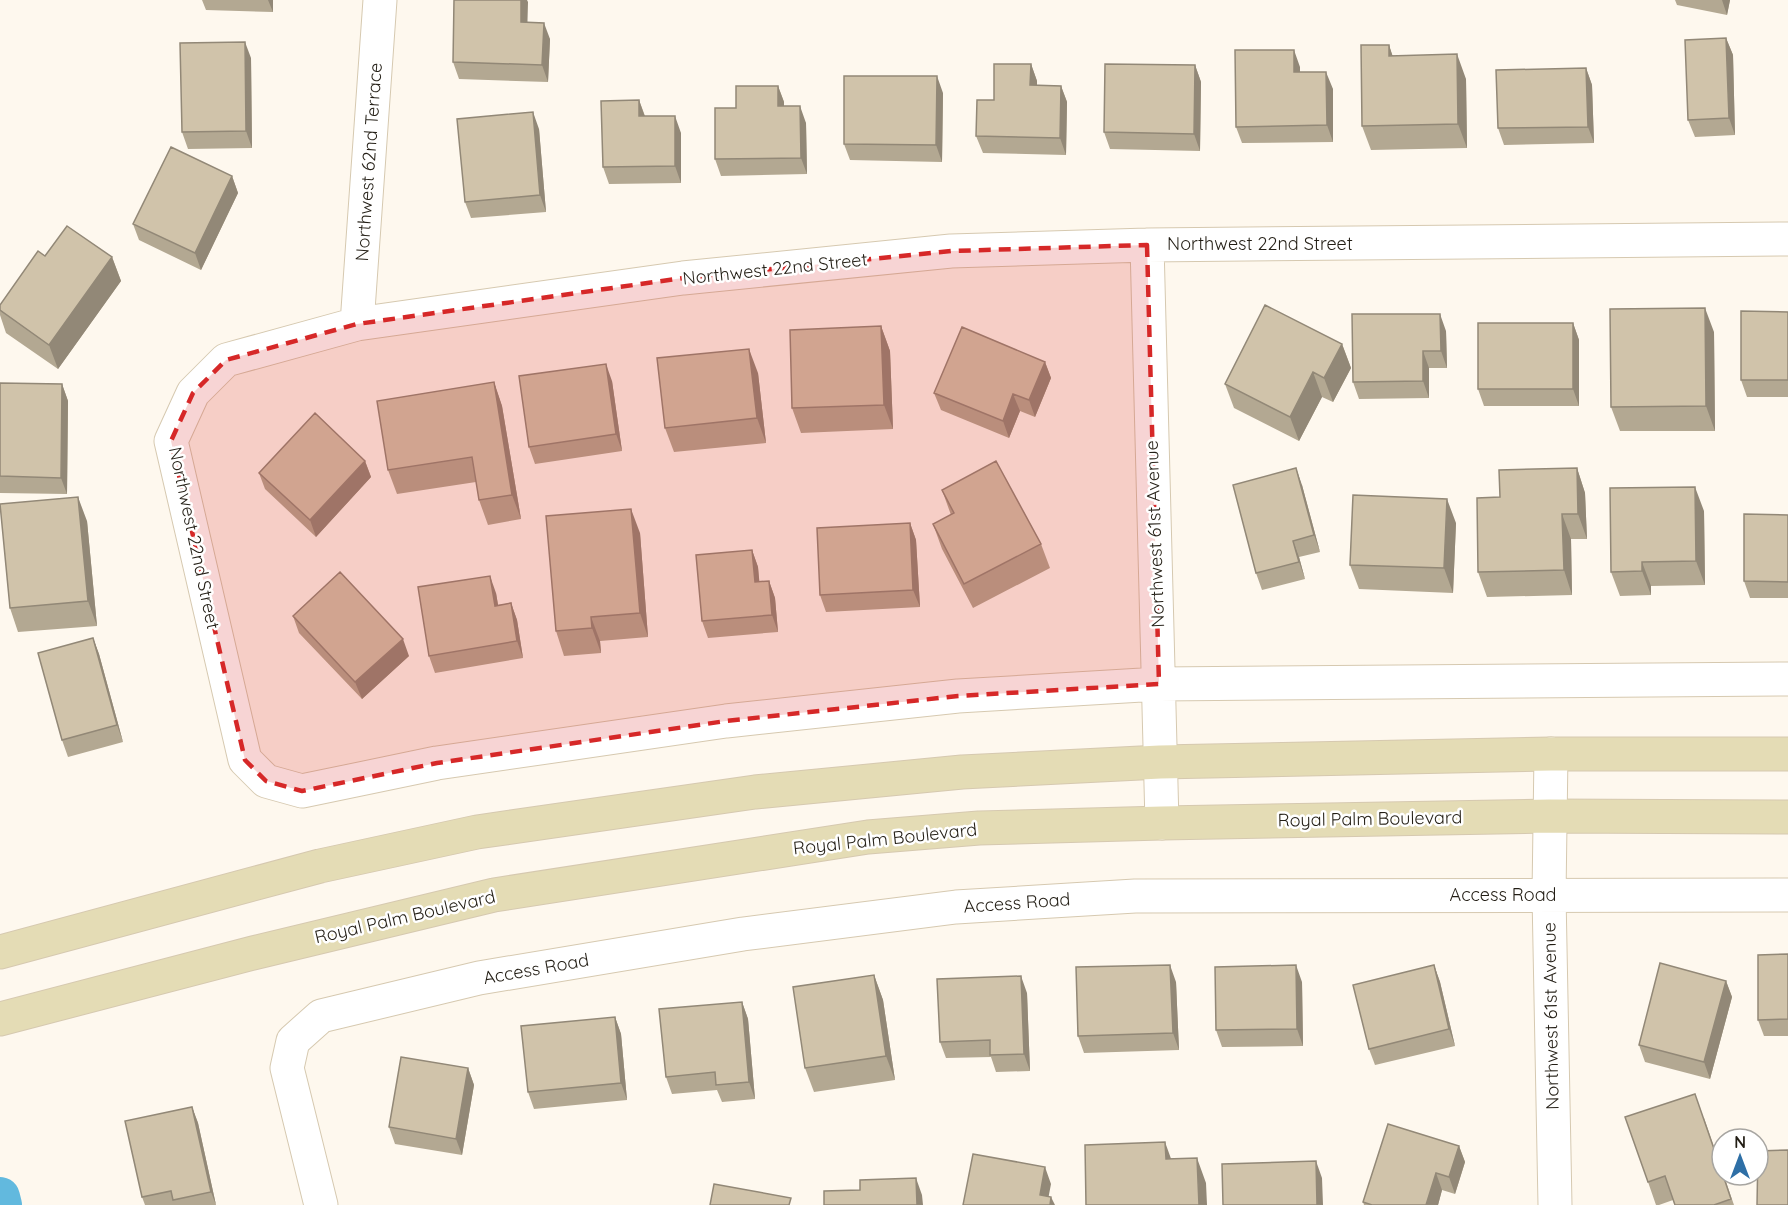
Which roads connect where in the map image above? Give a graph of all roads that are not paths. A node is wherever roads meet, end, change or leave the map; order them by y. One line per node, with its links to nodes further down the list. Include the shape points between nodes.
1 (380, 0): 4 (street, Northwest 62nd Terrace)
2 (1788, 239): 3 (street, Northwest 22nd Street)
3 (1147, 245): 4 (street, Northwest 22nd Street, via 951,250 683,278); 6 (street, Northwest 61st Avenue)
4 (357, 324): 6 (street, Northwest 22nd Street, via 226,360 193,393 171,441 244,760 266,781 302,791 436,763 726,721 958,696)
5 (1788, 679): 6 (street)
6 (1159, 684): 9 (street, Northwest 61st Avenue)
7 (1551, 754): 8 (main road); 9 (main road); 10 (street, Northwest 61st Avenue)
8 (1788, 754)
9 (1160, 762): 12 (street, Northwest 61st Avenue); 15 (main road, via 962,772 755,792 477,832 320,866)
10 (1550, 816): 11 (main road, Royal Palm Boulevard); 12 (main road, Royal Palm Boulevard); 13 (street, Northwest 61st Avenue)
11 (1788, 817)
12 (1162, 823): 16 (main road, Royal Palm Boulevard, via 979,828 868,837 494,895)
13 (1548, 895): 14 (street, Access Road); 17 (street, Access Road, via 1135,896 956,907 743,934 479,978 321,1016 293,1041 286,1068); 18 (street, Northwest 61st Avenue)
14 (1788, 895)
15 (0, 952)
16 (0, 1019)
17 (321, 1205)
18 (1555, 1205)

